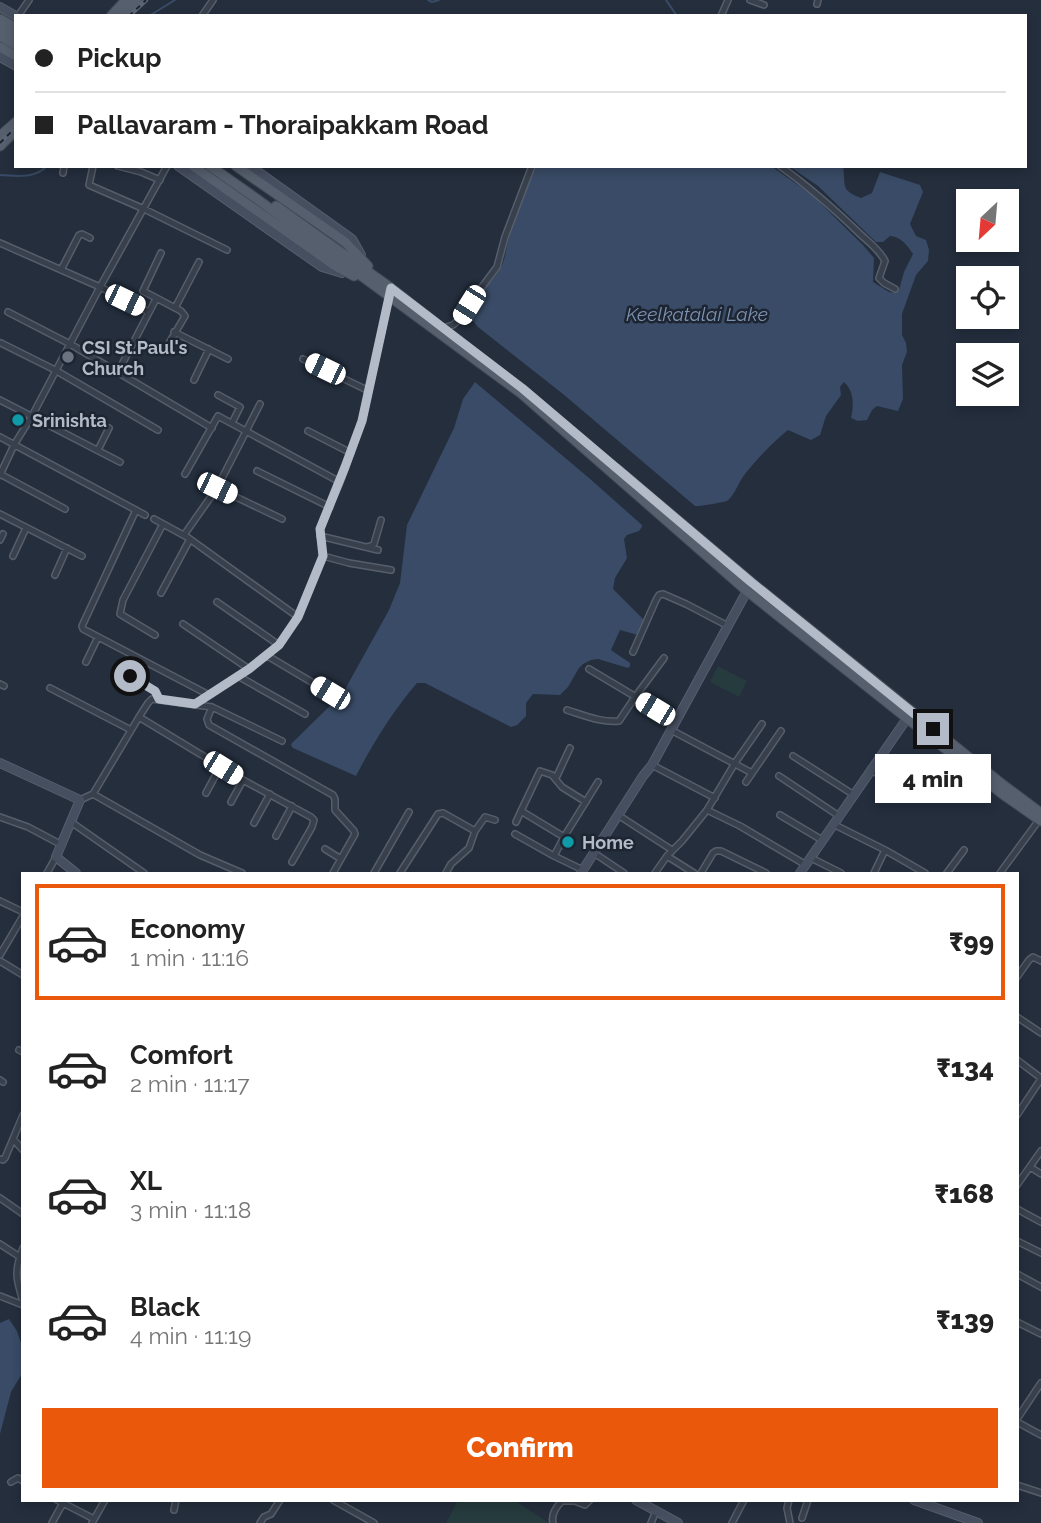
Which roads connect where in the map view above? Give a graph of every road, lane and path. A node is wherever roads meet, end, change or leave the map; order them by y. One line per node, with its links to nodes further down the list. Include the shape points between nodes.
1 (126, 0): 5 (main road)
2 (137, 0): 6 (main road)
3 (750, 0): 4 (street)
4 (764, 5)
5 (113, 14)
6 (124, 14)
7 (14, 124): 9 (main road)
8 (14, 132): 10 (main road)
9 (0, 136)
10 (0, 146)
11 (93, 168): 23 (street, via 89,185)
12 (126, 168): 22 (street)
13 (166, 168): 22 (street)
14 (181, 168): 31 (street, via 322,267)
15 (196, 168): 31 (main road)
16 (213, 168): 33 (main road)
17 (224, 168): 33 (main road)
18 (239, 168): 29 (main road, via 345,243)
19 (253, 168): 29 (street, via 352,239)
20 (531, 168): 39 (street, via 497,267 461,318)
21 (783, 168): 34 (street, via 878,251 885,261 879,278)
22 (160, 180): 23 (street)
23 (144, 209): 26 (street); 32 (street)
24 (90, 238): 30 (street, via 80,234)
25 (0, 243): 30 (street)
26 (227, 250)
27 (161, 253): 35 (street, via 143,289)
28 (199, 261): 36 (street)
29 (368, 266): 33 (main road)
30 (61, 270): 32 (street)
31 (355, 277): 33 (main road)
32 (100, 287): 38 (street); 42 (street)
33 (387, 289): 39 (main road); 45 (main road); 52 (street)
34 (895, 289)
35 (156, 299): 36 (street); 38 (street)
36 (175, 308): 40 (street, via 185,316)
37 (8, 312): 42 (street)
38 (149, 312): 50 (street)
39 (443, 328): 45 (main road)
40 (174, 332): 43 (street); 44 (street)
41 (1, 343): 49 (street)
42 (70, 344): 49 (street); 50 (street)
43 (209, 349): 46 (street); 51 (street)
44 (165, 350)
45 (475, 356): 48 (main road)
46 (228, 359)
47 (303, 359): 52 (street)
48 (489, 366): 93 (main road); 119 (main road, via 532,397)
49 (55, 370): 56 (street); 60 (street)
50 (118, 372): 59 (street)
51 (194, 380)
52 (369, 391): 66 (street)
53 (218, 395): 57 (street, via 240,407)
54 (0, 400): 56 (street)
55 (260, 404): 62 (street)
56 (32, 416): 64 (street); 65 (street)
57 (232, 423): 59 (street, via 218,416); 62 (street)
58 (109, 428): 65 (street)
59 (212, 428): 70 (street)
60 (158, 430)
61 (309, 431): 66 (street)
62 (247, 432): 71 (street); 72 (street)
63 (0, 438): 64 (street)
64 (14, 445): 69 (street); 75 (street)
65 (98, 450): 67 (street)
66 (351, 453): 71 (street)
67 (120, 462)
68 (257, 471): 73 (street)
69 (0, 474): 74 (street)
70 (185, 474)
71 (340, 482): 73 (street)
72 (217, 488): 79 (street); 84 (street)
73 (330, 507): 83 (street)
74 (65, 509)
75 (136, 510): 77 (street); 100 (street, via 82,626)
76 (0, 514): 82 (street)
77 (145, 515)
78 (153, 519): 81 (street)
79 (282, 519)
80 (381, 520): 85 (street, via 374,544)
81 (163, 524): 84 (street); 99 (street, via 120,610)
82 (26, 528): 86 (street); 88 (street)
83 (320, 536): 85 (street); 90 (street)
84 (187, 537): 94 (street); 96 (street)
85 (367, 547): 87 (street)
86 (66, 548): 89 (street); 92 (street)
87 (378, 550)
88 (13, 556)
89 (82, 556)
90 (323, 556): 91 (street); 96 (street)
91 (391, 570)
92 (55, 575)
93 (747, 591): 98 (street); 119 (main road)
94 (161, 593)
95 (217, 603): 101 (street)
96 (298, 617): 101 (street)
97 (183, 624): 106 (street)
98 (728, 626): 102 (street, via 663,594); 121 (street)
99 (155, 635)
100 (98, 638): 105 (street); 112 (street)
101 (279, 645): 103 (street)
102 (633, 652)
103 (266, 654): 106 (street); 111 (street)
104 (664, 658): 113 (street)
105 (86, 662)
106 (249, 669): 109 (street)
107 (589, 669): 113 (street)
108 (130, 676): 114 (street, via 155,691)
109 (238, 676): 112 (street); 118 (street)
110 (50, 688): 124 (street)
111 (330, 693)
112 (209, 695): 115 (street)
113 (635, 697): 117 (street, via 619,721); 121 (street)
114 (159, 699): 115 (street); 120 (street, via 152,699)
115 (195, 704): 116 (street)
116 (212, 707): 126 (street); 177 (street, via 208,725 333,795 335,810 355,834)
117 (567, 710)
118 (305, 714)
119 (909, 715): 133 (street); 157 (main road, via 1001,793)
120 (139, 717): 124 (street); 132 (street)
121 (676, 721): 123 (street)
122 (762, 724): 130 (street)
123 (671, 729): 130 (street); 131 (street)
124 (131, 730): 141 (street)
125 (781, 731): 134 (street)
126 (282, 741)
127 (570, 748): 136 (street)
128 (793, 756): 143 (street)
129 (0, 763): 146 (street)
130 (735, 763): 134 (street); 144 (street)
131 (652, 765): 144 (street); 153 (street)
132 (220, 767): 137 (street); 140 (street)
133 (870, 771): 143 (street); 145 (street)
134 (752, 773): 139 (street)
135 (779, 776): 155 (street)
136 (556, 778): 148 (street); 151 (street, via 539,772)
137 (243, 780): 142 (street); 147 (street)
138 (598, 782): 148 (street)
139 (746, 782)
140 (206, 793)
141 (93, 794): 146 (street); 183 (street, via 200,855)
142 (270, 794): 149 (street); 161 (street)
143 (854, 795): 155 (street)
144 (715, 797): 150 (street)
145 (928, 798)
146 (80, 800): 159 (street)
147 (231, 802)
148 (586, 802): 166 (street)
149 (292, 806): 165 (street); 178 (street, via 314,820)
150 (707, 810): 170 (street); 179 (street)
151 (521, 811): 160 (street); 166 (street)
152 (409, 812): 185 (street)
153 (618, 815): 170 (street); 173 (street)
154 (780, 815): 167 (street)
155 (839, 816): 162 (street)
156 (0, 817): 168 (street)
157 (1040, 818): 198 (street)
158 (495, 820): 163 (street, via 485,817)
159 (71, 822): 168 (street); 182 (street)
160 (516, 822)
161 (254, 823)
162 (833, 824): 167 (street); 171 (street)
163 (475, 831): 186 (street, via 438,814); 187 (street, via 469,848)
164 (515, 834): 174 (street)
165 (276, 836)
166 (564, 837): 174 (street)
167 (822, 840): 179 (street)
168 (62, 845): 176 (street)
169 (325, 849): 177 (street)
170 (672, 849): 175 (street)
171 (885, 850): 195 (street); 196 (street)
172 (964, 850): 197 (street)
173 (594, 853): 188 (street); 189 (street)
174 (554, 856): 188 (street)
175 (667, 856): 190 (street); 191 (street)
176 (56, 857): 180 (street); 181 (street)
177 (341, 859): 184 (street)
178 (292, 862)
179 (806, 866): 194 (street)
180 (48, 872)
181 (75, 872)
182 (143, 872)
183 (240, 872)
184 (334, 872)
185 (375, 872)
186 (401, 872)
187 (447, 872)
188 (582, 872)
189 (622, 872)
190 (656, 872)
191 (692, 872)
192 (702, 872): 193 (street, via 713,853 721,850)
193 (764, 872)
194 (836, 872)
195 (874, 872)
196 (923, 872)
197 (948, 872)
198 (1001, 872)
199 (0, 901): 200 (street)
200 (21, 913)
201 (21, 918): 202 (street)
202 (16, 928): 203 (street); 204 (street)
203 (21, 931)
204 (0, 955)
205 (0, 961): 207 (street)
206 (1041, 961): 208 (street, via 1033,957)
207 (21, 974)
208 (1019, 974)
209 (1019, 1018): 210 (street)
210 (1041, 1033)
211 (1019, 1062): 212 (street)
212 (1041, 1079): 213 (street)
213 (1019, 1107)
214 (21, 1120): 215 (street)
215 (13, 1139): 216 (street); 218 (street, via 4,1160)
216 (21, 1148)
217 (1041, 1151): 219 (street)
218 (0, 1159)
219 (1030, 1167): 220 (street); 221 (street)
220 (1041, 1174)
221 (1019, 1182)
222 (0, 1198): 224 (street)
223 (1019, 1210): 225 (street)
224 (21, 1213)
225 (1041, 1222)
226 (1019, 1242): 229 (street)
227 (0, 1244): 230 (street)
228 (21, 1254): 230 (street)
229 (1041, 1254)
230 (20, 1257): 234 (street, via 16,1278)
231 (1019, 1275): 232 (street)
232 (1041, 1287)
233 (0, 1296): 235 (street)
234 (21, 1296)
235 (21, 1302)
236 (1019, 1323): 237 (street)
237 (1041, 1334)
238 (1041, 1383): 239 (street)
239 (1019, 1418)
240 (1019, 1422): 241 (street)
241 (1041, 1435)
242 (21, 1480): 243 (street)
243 (11, 1482)
244 (1019, 1486): 245 (street)
245 (1041, 1493)
246 (60, 1502): 260 (street); 261 (street)
247 (104, 1502): 260 (street)
248 (176, 1502): 257 (street)
249 (279, 1502): 262 (street)
250 (337, 1502): 263 (street)
251 (559, 1502): 264 (street)
252 (640, 1502): 258 (street)
253 (743, 1502): 267 (street)
254 (788, 1502): 268 (street)
255 (807, 1502): 259 (street)
256 (920, 1502): 269 (street)
257 (174, 1510)
258 (656, 1511): 265 (street); 266 (street)
259 (802, 1518)
260 (93, 1521)
261 (52, 1523)
262 (260, 1523)
263 (374, 1523)
264 (553, 1523)
265 (651, 1523)
266 (676, 1523)
267 (732, 1523)
268 (790, 1523)
269 (978, 1523)

